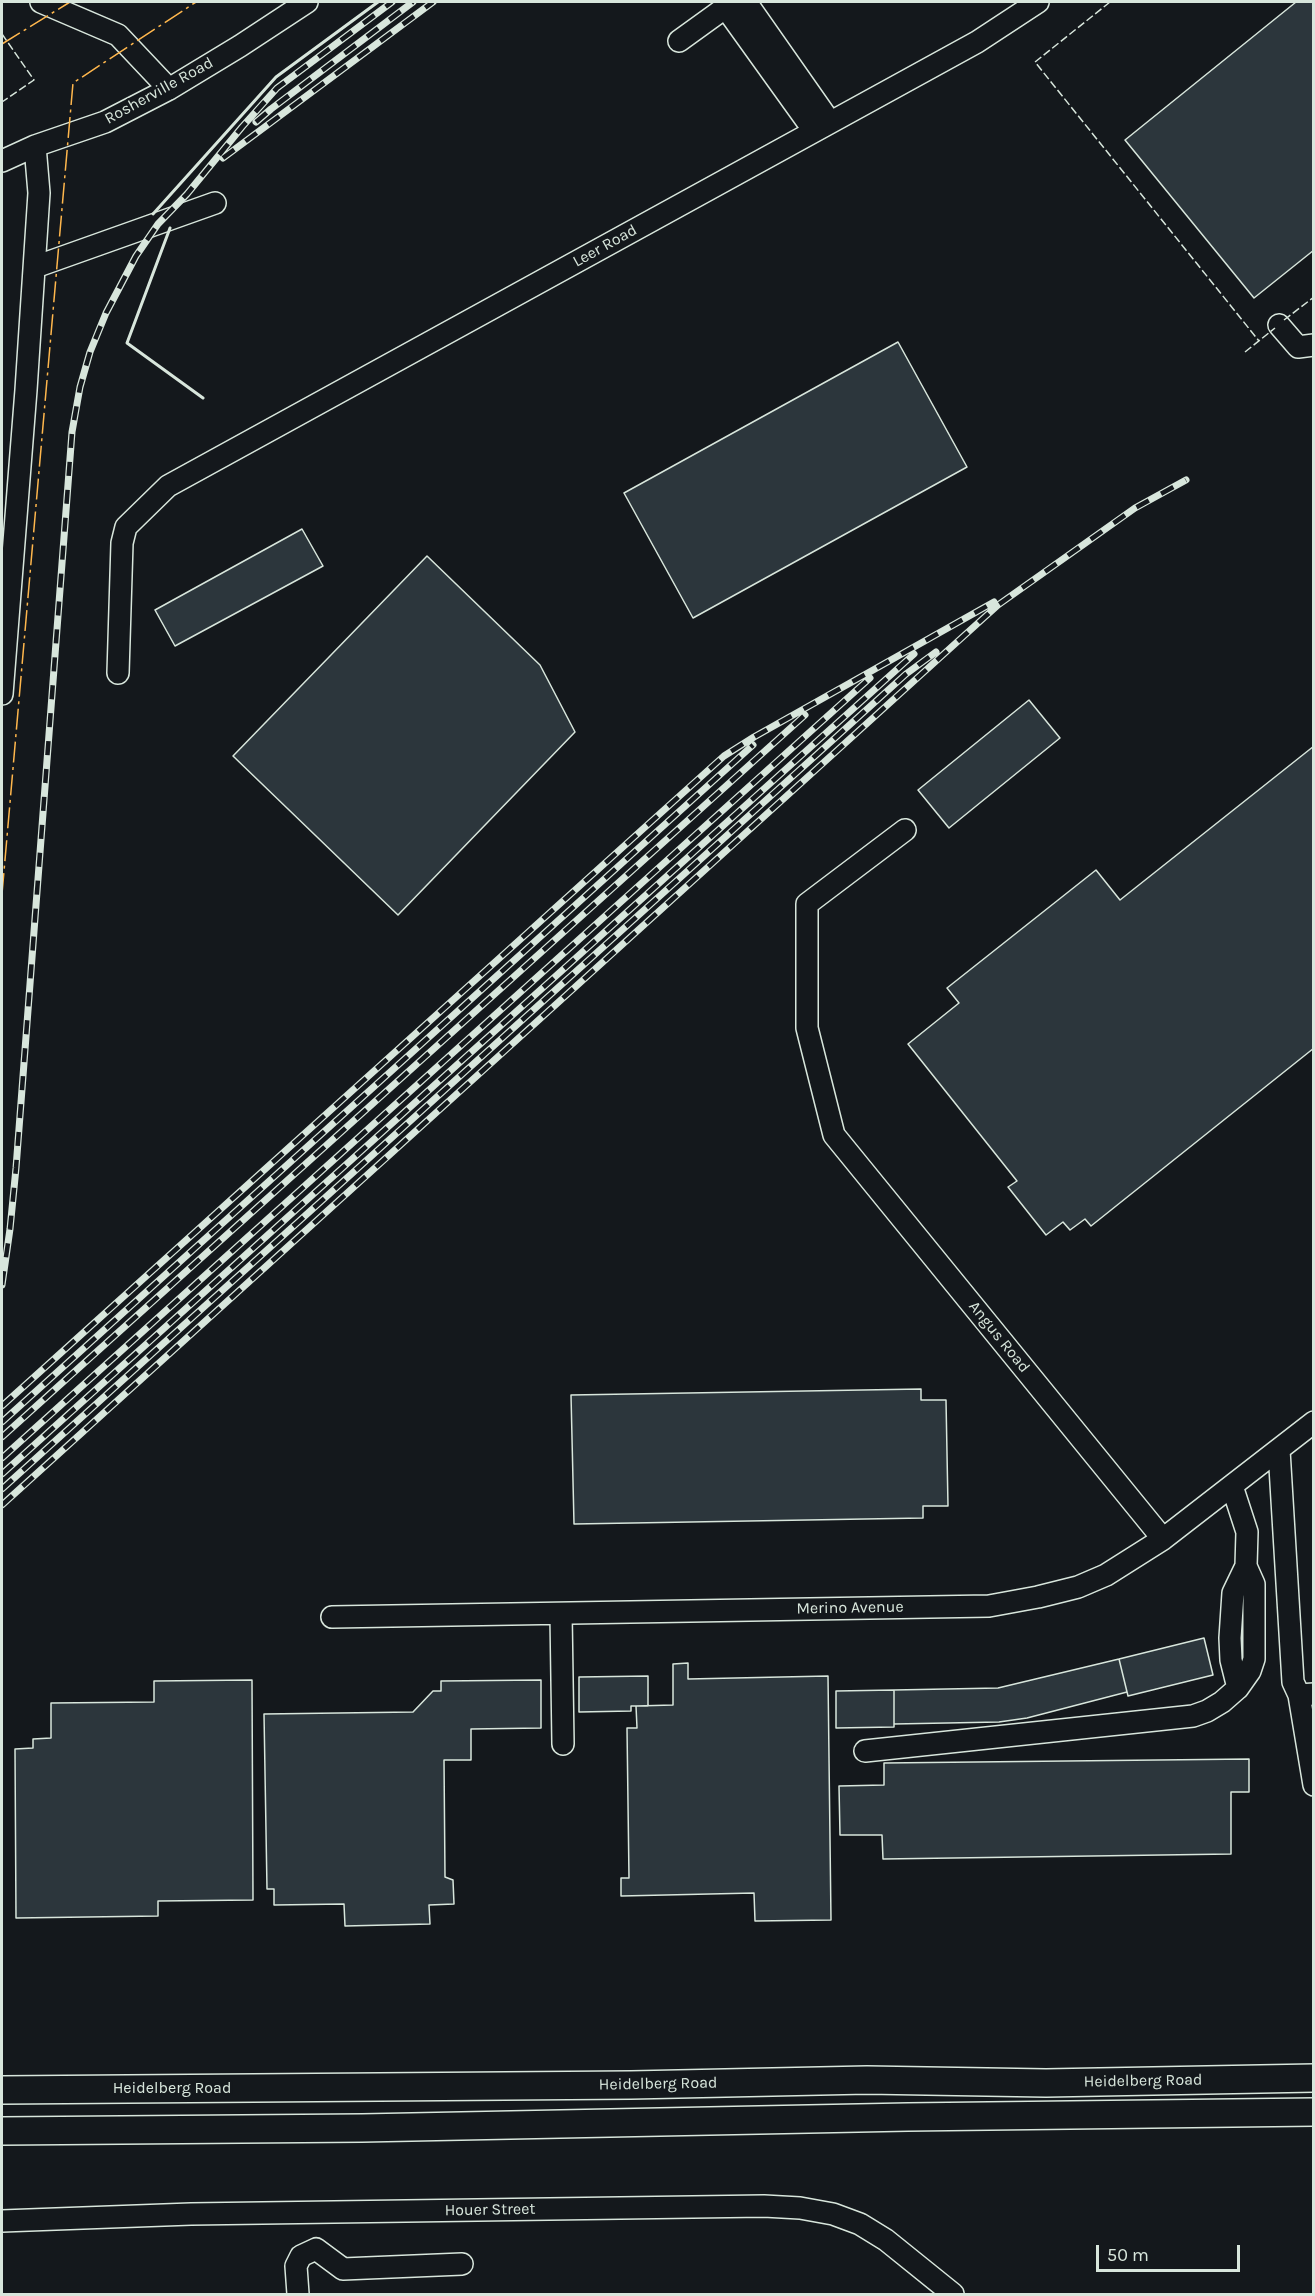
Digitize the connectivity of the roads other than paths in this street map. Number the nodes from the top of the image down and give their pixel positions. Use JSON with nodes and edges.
{"nodes":[{"id":1,"x":41,"y":2,"type":"edge"},
{"id":2,"x":307,"y":2,"type":"edge"},
{"id":3,"x":746,"y":2,"type":"edge"},
{"id":4,"x":1038,"y":2,"type":"edge"},
{"id":5,"x":729,"y":4,"type":"edge"},
{"id":6,"x":679,"y":41,"type":"dead end"},
{"id":7,"x":169,"y":89,"type":"junction"},
{"id":8,"x":822,"y":127,"type":"junction"},
{"id":9,"x":35,"y":146,"type":"junction"},
{"id":10,"x":2,"y":161,"type":"edge"},
{"id":11,"x":215,"y":203,"type":"dead end"},
{"id":12,"x":35,"y":267,"type":"junction"},
{"id":13,"x":1279,"y":325,"type":"dead end"},
{"id":14,"x":1314,"y":345,"type":"edge"},
{"id":15,"x":118,"y":673,"type":"dead end"},
{"id":16,"x":2,"y":694,"type":"edge"},
{"id":17,"x":905,"y":830,"type":"dead end"},
{"id":18,"x":1314,"y":1422,"type":"edge"},
{"id":19,"x":1279,"y":1450,"type":"junction"},
{"id":20,"x":1232,"y":1486,"type":"junction"},
{"id":21,"x":1163,"y":1539,"type":"junction"},
{"id":22,"x":561,"y":1614,"type":"junction"},
{"id":23,"x":332,"y":1617,"type":"dead end"},
{"id":24,"x":1306,"y":1694,"type":"edge"},
{"id":25,"x":563,"y":1744,"type":"dead end"},
{"id":26,"x":866,"y":1751,"type":"dead end"},
{"id":27,"x":1314,"y":1785,"type":"edge"},
{"id":28,"x":1314,"y":2078,"type":"edge"},
{"id":29,"x":2,"y":2090,"type":"edge"},
{"id":30,"x":1314,"y":2112,"type":"edge"},
{"id":31,"x":2,"y":2131,"type":"edge"},
{"id":32,"x":2,"y":2221,"type":"edge"},
{"id":33,"x":462,"y":2264,"type":"dead end"},
{"id":34,"x":298,"y":2295,"type":"edge"},
{"id":35,"x":953,"y":2295,"type":"edge"}],
"edges":[{"from":1,"to":7,"type":"street"},
{"from":2,"to":7,"type":"street","name":"Rosherville Road"},
{"from":3,"to":8,"type":"street"},
{"from":4,"to":8,"type":"street","name":"Leer Road"},
{"from":5,"to":6,"type":"street"},
{"from":5,"to":8,"type":"street"},
{"from":7,"to":9,"type":"street","name":"Rosherville Road"},
{"from":8,"to":15,"type":"street","name":"Leer Road"},
{"from":9,"to":10,"type":"street","name":"Rosherville Road"},
{"from":9,"to":12,"type":"street"},
{"from":11,"to":12,"type":"street"},
{"from":12,"to":16,"type":"street"},
{"from":13,"to":14,"type":"street"},
{"from":17,"to":21,"type":"street","name":"Angus Road"},
{"from":18,"to":19,"type":"street","name":"Merino Avenue"},
{"from":19,"to":20,"type":"street","name":"Merino Avenue"},
{"from":19,"to":24,"type":"street"},
{"from":20,"to":21,"type":"street","name":"Merino Avenue"},
{"from":20,"to":26,"type":"street"},
{"from":21,"to":22,"type":"street","name":"Merino Avenue"},
{"from":22,"to":23,"type":"street","name":"Merino Avenue"},
{"from":22,"to":25,"type":"street"},
{"from":24,"to":27,"type":"street"},
{"from":28,"to":29,"type":"main road","name":"Heidelberg Road"},
{"from":30,"to":31,"type":"main road","name":"Heidelberg Road"},
{"from":32,"to":35,"type":"street","name":"Houer Street"},
{"from":33,"to":34,"type":"street"}]}
